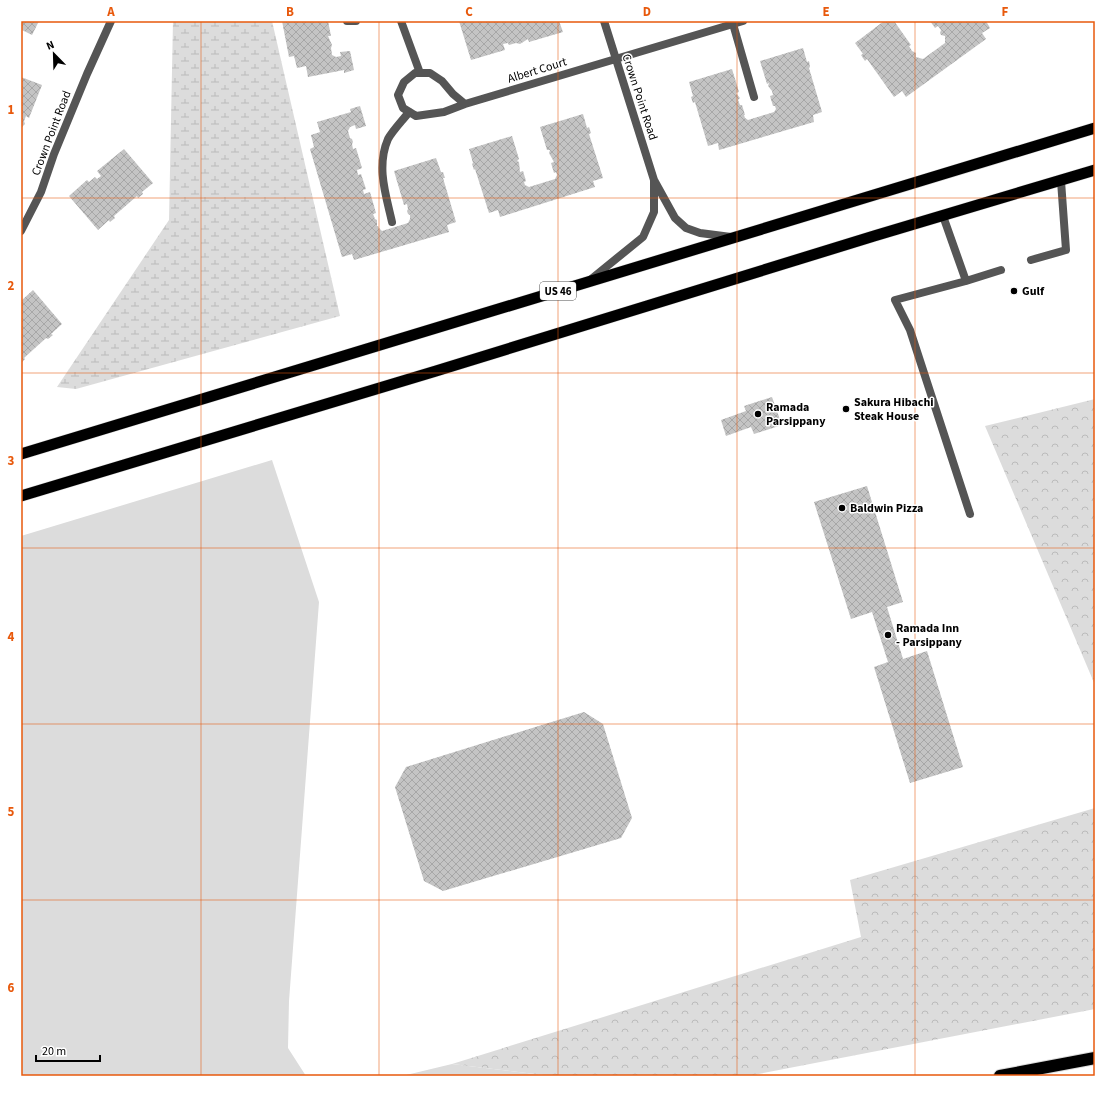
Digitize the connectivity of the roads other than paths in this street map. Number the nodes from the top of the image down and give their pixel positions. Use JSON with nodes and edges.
{"nodes":[{"id":1,"x":111,"y":21,"type":"edge"},
{"id":2,"x":347,"y":21,"type":"edge"},
{"id":3,"x":356,"y":21,"type":"edge"},
{"id":4,"x":401,"y":21,"type":"edge"},
{"id":5,"x":604,"y":21,"type":"edge"},
{"id":6,"x":743,"y":21,"type":"edge"},
{"id":7,"x":733,"y":24,"type":"junction"},
{"id":8,"x":616,"y":59,"type":"junction"},
{"id":9,"x":420,"y":73,"type":"junction"},
{"id":10,"x":754,"y":97,"type":"dead end"},
{"id":11,"x":466,"y":104,"type":"junction"},
{"id":12,"x":409,"y":112,"type":"junction"},
{"id":13,"x":1095,"y":128,"type":"edge"},
{"id":14,"x":1095,"y":170,"type":"edge"},
{"id":15,"x":654,"y":180,"type":"junction"},
{"id":16,"x":1061,"y":181,"type":"junction"},
{"id":17,"x":943,"y":216,"type":"junction"},
{"id":18,"x":392,"y":222,"type":"dead end"},
{"id":19,"x":21,"y":231,"type":"edge"},
{"id":20,"x":736,"y":237,"type":"junction"},
{"id":21,"x":1031,"y":260,"type":"dead end"},
{"id":22,"x":1000,"y":270,"type":"dead end"},
{"id":23,"x":588,"y":281,"type":"junction"},
{"id":24,"x":966,"y":281,"type":"junction"},
{"id":25,"x":21,"y":454,"type":"edge"},
{"id":26,"x":21,"y":496,"type":"edge"},
{"id":27,"x":970,"y":514,"type":"dead end"},
{"id":28,"x":1095,"y":1058,"type":"edge"},
{"id":29,"x":1000,"y":1076,"type":"edge"}],
"edges":[{"from":1,"to":19,"type":"street","name":"Crown Point Road"},
{"from":2,"to":3,"type":"street"},
{"from":4,"to":9,"type":"street"},
{"from":5,"to":8,"type":"street","name":"Crown Point Road"},
{"from":6,"to":7,"type":"street","name":"Albert Court"},
{"from":7,"to":8,"type":"street","name":"Albert Court"},
{"from":7,"to":10,"type":"street"},
{"from":8,"to":11,"type":"street","name":"Albert Court"},
{"from":8,"to":15,"type":"street","name":"Crown Point Road"},
{"from":9,"to":11,"type":"street"},
{"from":9,"to":12,"type":"street"},
{"from":11,"to":12,"type":"street","name":"Albert Court"},
{"from":12,"to":18,"type":"street"},
{"from":13,"to":20,"type":"highway","number":"US 46"},
{"from":14,"to":16,"type":"highway"},
{"from":15,"to":20,"type":"street","name":"Crown Point Road"},
{"from":15,"to":23,"type":"street","name":"Crown Point Road"},
{"from":16,"to":17,"type":"highway"},
{"from":16,"to":21,"type":"street"},
{"from":17,"to":24,"type":"street"},
{"from":17,"to":26,"type":"highway"},
{"from":20,"to":23,"type":"highway","number":"US 46"},
{"from":22,"to":24,"type":"street"},
{"from":23,"to":25,"type":"highway","number":"US 46"},
{"from":24,"to":27,"type":"street"},
{"from":28,"to":29,"type":"highway"}]}
